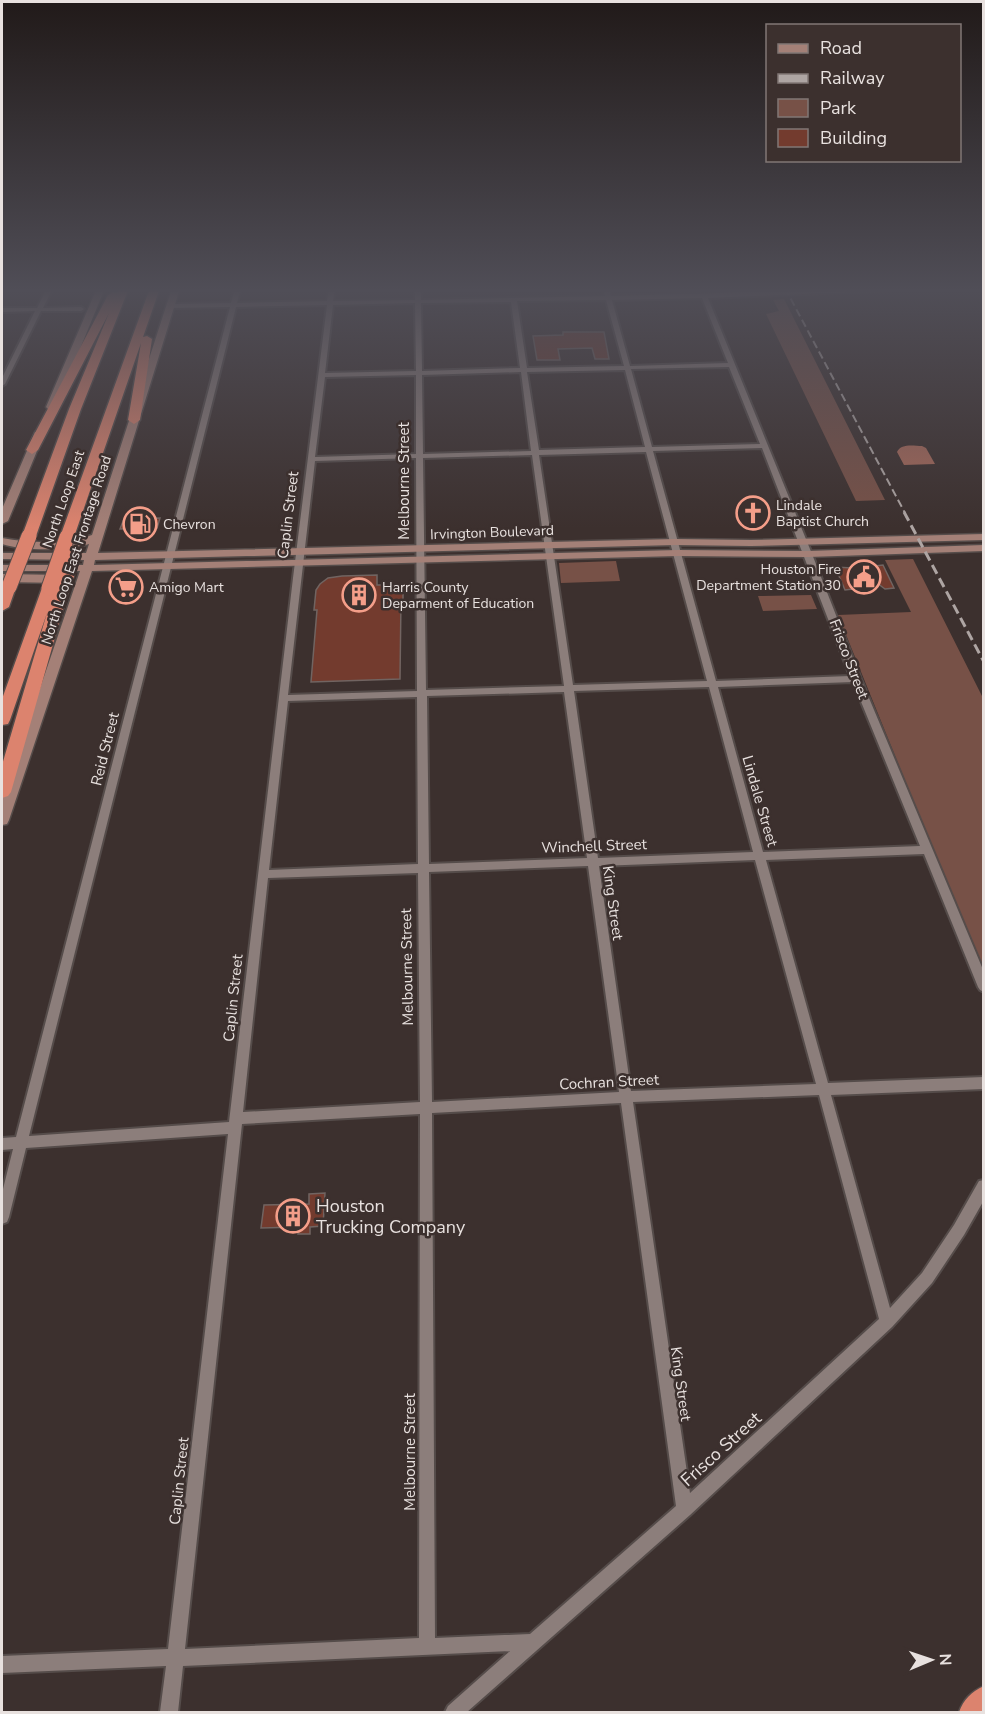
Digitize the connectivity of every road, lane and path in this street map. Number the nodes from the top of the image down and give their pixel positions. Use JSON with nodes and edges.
{"nodes":[{"id":1,"x":10,"y":368,"type":"edge"},
{"id":2,"x":67,"y":368,"type":"edge"},
{"id":3,"x":74,"y":368,"type":"edge"},
{"id":4,"x":92,"y":368,"type":"edge"},
{"id":5,"x":127,"y":368,"type":"edge"},
{"id":6,"x":141,"y":368,"type":"edge"},
{"id":7,"x":151,"y":368,"type":"edge"},
{"id":8,"x":217,"y":368,"type":"edge"},
{"id":9,"x":323,"y":368,"type":"edge"},
{"id":10,"x":419,"y":368,"type":"edge"},
{"id":11,"x":594,"y":368,"type":"edge"},
{"id":12,"x":628,"y":368,"type":"edge"},
{"id":13,"x":733,"y":368,"type":"edge"},
{"id":14,"x":524,"y":370,"type":"junction"},
{"id":15,"x":419,"y":372,"type":"junction"},
{"id":16,"x":322,"y":375,"type":"junction"},
{"id":17,"x":2,"y":384,"type":"edge"},
{"id":18,"x":134,"y":420,"type":"junction"},
{"id":19,"x":764,"y":446,"type":"junction"},
{"id":20,"x":650,"y":449,"type":"junction"},
{"id":21,"x":32,"y":450,"type":"junction"},
{"id":22,"x":536,"y":453,"type":"junction"},
{"id":23,"x":420,"y":457,"type":"junction"},
{"id":24,"x":312,"y":459,"type":"junction"},
{"id":25,"x":2,"y":521,"type":"edge"},
{"id":26,"x":97,"y":537,"type":"junction"},
{"id":27,"x":954,"y":537,"type":"junction"},
{"id":28,"x":984,"y":537,"type":"edge"},
{"id":29,"x":2,"y":541,"type":"edge"},
{"id":30,"x":844,"y":541,"type":"junction"},
{"id":31,"x":803,"y":542,"type":"junction"},
{"id":32,"x":677,"y":547,"type":"junction"},
{"id":33,"x":984,"y":548,"type":"edge"},
{"id":34,"x":961,"y":549,"type":"junction"},
{"id":35,"x":549,"y":551,"type":"junction"},
{"id":36,"x":850,"y":553,"type":"junction"},
{"id":37,"x":808,"y":554,"type":"junction"},
{"id":38,"x":420,"y":555,"type":"junction"},
{"id":39,"x":2,"y":556,"type":"edge"},
{"id":40,"x":299,"y":558,"type":"junction"},
{"id":41,"x":169,"y":561,"type":"junction"},
{"id":42,"x":88,"y":562,"type":"junction"},
{"id":43,"x":2,"y":568,"type":"edge"},
{"id":44,"x":5,"y":582,"type":"edge"},
{"id":45,"x":63,"y":591,"type":"junction"},
{"id":46,"x":2,"y":606,"type":"edge"},
{"id":47,"x":856,"y":679,"type":"junction"},
{"id":48,"x":712,"y":683,"type":"junction"},
{"id":49,"x":569,"y":689,"type":"junction"},
{"id":50,"x":421,"y":693,"type":"junction"},
{"id":51,"x":284,"y":698,"type":"junction"},
{"id":52,"x":2,"y":720,"type":"edge"},
{"id":53,"x":2,"y":792,"type":"edge"},
{"id":54,"x":2,"y":820,"type":"edge"},
{"id":55,"x":926,"y":850,"type":"junction"},
{"id":56,"x":760,"y":855,"type":"junction"},
{"id":57,"x":592,"y":861,"type":"junction"},
{"id":58,"x":422,"y":868,"type":"junction"},
{"id":59,"x":264,"y":874,"type":"junction"},
{"id":60,"x":984,"y":987,"type":"edge"},
{"id":61,"x":984,"y":1083,"type":"edge"},
{"id":62,"x":824,"y":1089,"type":"junction"},
{"id":63,"x":626,"y":1097,"type":"junction"},
{"id":64,"x":426,"y":1107,"type":"junction"},
{"id":65,"x":236,"y":1123,"type":"junction"},
{"id":66,"x":2,"y":1144,"type":"edge"},
{"id":67,"x":20,"y":1144,"type":"junction"},
{"id":68,"x":984,"y":1186,"type":"edge"},
{"id":69,"x":2,"y":1217,"type":"edge"},
{"id":70,"x":887,"y":1322,"type":"junction"},
{"id":71,"x":684,"y":1509,"type":"junction"},
{"id":72,"x":532,"y":1642,"type":"junction"},
{"id":73,"x":427,"y":1645,"type":"junction"},
{"id":74,"x":176,"y":1658,"type":"junction"},
{"id":75,"x":2,"y":1665,"type":"edge"},
{"id":76,"x":984,"y":1701,"type":"edge"},
{"id":77,"x":169,"y":1713,"type":"edge"},
{"id":78,"x":454,"y":1713,"type":"edge"},
{"id":79,"x":974,"y":1713,"type":"edge"}],
"edges":[{"from":1,"to":17,"type":"street"},
{"from":2,"to":21,"type":"main road"},
{"from":3,"to":21,"type":"highway"},
{"from":4,"to":44,"type":"highway","name":"North Loop East","bridge":true},
{"from":5,"to":45,"type":"highway","name":"North Loop East","bridge":true},
{"from":6,"to":18,"type":"highway"},
{"from":7,"to":18,"type":"main road","name":"North Loop East Frontage Road"},
{"from":8,"to":41,"type":"street","name":"Reid Street"},
{"from":9,"to":16,"type":"street","name":"Caplin Street"},
{"from":10,"to":15,"type":"street","name":"Melbourne Street"},
{"from":11,"to":14,"type":"street"},
{"from":12,"to":20,"type":"street","name":"Lindale Street"},
{"from":13,"to":19,"type":"street","name":"Frisco Street"},
{"from":14,"to":15,"type":"street"},
{"from":14,"to":22,"type":"street","name":"King Street"},
{"from":15,"to":16,"type":"street"},
{"from":15,"to":23,"type":"street","name":"Melbourne Street"},
{"from":16,"to":24,"type":"street","name":"Caplin Street"},
{"from":18,"to":26,"type":"main road","name":"North Loop East Frontage Road"},
{"from":19,"to":20,"type":"street"},
{"from":19,"to":31,"type":"street","name":"Frisco Street"},
{"from":20,"to":22,"type":"street"},
{"from":20,"to":32,"type":"street","name":"Lindale Street"},
{"from":21,"to":25,"type":"main road"},
{"from":22,"to":23,"type":"street"},
{"from":22,"to":35,"type":"street","name":"King Street"},
{"from":23,"to":24,"type":"street"},
{"from":23,"to":38,"type":"street","name":"Melbourne Street"},
{"from":24,"to":40,"type":"street","name":"Caplin Street"},
{"from":26,"to":29,"type":"main road"},
{"from":26,"to":42,"type":"main road","name":"North Loop East Frontage Road"},
{"from":27,"to":28,"type":"main road","name":"Irvington Boulevard"},
{"from":27,"to":30,"type":"main road","name":"Irvington Boulevard"},
{"from":27,"to":34,"type":"main road"},
{"from":30,"to":31,"type":"main road","name":"Irvington Boulevard"},
{"from":30,"to":36,"type":"main road"},
{"from":31,"to":32,"type":"main road","name":"Irvington Boulevard"},
{"from":31,"to":37,"type":"street","name":"Frisco Street"},
{"from":32,"to":35,"type":"main road","name":"Irvington Boulevard"},
{"from":32,"to":37,"type":"main road","name":"Irvington Boulevard"},
{"from":32,"to":48,"type":"street","name":"Lindale Street"},
{"from":33,"to":34,"type":"main road","name":"Irvington Boulevard"},
{"from":34,"to":36,"type":"main road","name":"Irvington Boulevard"},
{"from":35,"to":38,"type":"main road","name":"Irvington Boulevard"},
{"from":35,"to":49,"type":"street","name":"King Street"},
{"from":36,"to":37,"type":"main road","name":"Irvington Boulevard"},
{"from":37,"to":47,"type":"street","name":"Frisco Street"},
{"from":38,"to":40,"type":"main road","name":"Irvington Boulevard"},
{"from":38,"to":50,"type":"street","name":"Melbourne Street"},
{"from":39,"to":42,"type":"main road","name":"Irvington Boulevard"},
{"from":40,"to":41,"type":"main road","name":"Irvington Boulevard"},
{"from":40,"to":51,"type":"street","name":"Caplin Street"},
{"from":41,"to":42,"type":"main road","name":"Irvington Boulevard"},
{"from":41,"to":67,"type":"street","name":"Reid Street"},
{"from":42,"to":43,"type":"main road","name":"Irvington Boulevard"},
{"from":42,"to":45,"type":"main road","name":"North Loop East Frontage Road"},
{"from":44,"to":45,"type":"main road"},
{"from":44,"to":46,"type":"highway","name":"North Loop East"},
{"from":45,"to":52,"type":"highway"},
{"from":45,"to":53,"type":"highway"},
{"from":45,"to":54,"type":"main road","name":"North Loop East Frontage Road"},
{"from":47,"to":48,"type":"street"},
{"from":47,"to":55,"type":"street","name":"Frisco Street"},
{"from":48,"to":49,"type":"street"},
{"from":48,"to":56,"type":"street","name":"Lindale Street"},
{"from":49,"to":50,"type":"street"},
{"from":49,"to":57,"type":"street","name":"King Street"},
{"from":50,"to":51,"type":"street"},
{"from":50,"to":58,"type":"street","name":"Melbourne Street"},
{"from":51,"to":59,"type":"street","name":"Caplin Street"},
{"from":55,"to":56,"type":"street","name":"Winchell Street"},
{"from":55,"to":60,"type":"street","name":"Frisco Street"},
{"from":56,"to":57,"type":"street","name":"Winchell Street"},
{"from":56,"to":62,"type":"street","name":"Lindale Street"},
{"from":57,"to":58,"type":"street","name":"Winchell Street"},
{"from":57,"to":63,"type":"street","name":"King Street"},
{"from":58,"to":59,"type":"street","name":"Winchell Street"},
{"from":58,"to":64,"type":"street","name":"Melbourne Street"},
{"from":59,"to":65,"type":"street","name":"Caplin Street"},
{"from":61,"to":62,"type":"street","name":"Cochran Street"},
{"from":62,"to":63,"type":"street","name":"Cochran Street"},
{"from":62,"to":70,"type":"street","name":"Lindale Street"},
{"from":63,"to":64,"type":"street","name":"Cochran Street"},
{"from":63,"to":71,"type":"street","name":"King Street"},
{"from":64,"to":65,"type":"street","name":"Cochran Street"},
{"from":64,"to":73,"type":"street","name":"Melbourne Street"},
{"from":65,"to":67,"type":"street","name":"Cochran Street"},
{"from":65,"to":74,"type":"street","name":"Caplin Street"},
{"from":66,"to":67,"type":"street","name":"Cochran Street"},
{"from":67,"to":69,"type":"street","name":"Reid Street"},
{"from":68,"to":70,"type":"street","name":"Frisco Street"},
{"from":70,"to":71,"type":"street","name":"Frisco Street"},
{"from":71,"to":72,"type":"street","name":"Frisco Street"},
{"from":72,"to":73,"type":"street"},
{"from":72,"to":78,"type":"street","name":"Frisco Street"},
{"from":73,"to":74,"type":"street"},
{"from":74,"to":75,"type":"street"},
{"from":74,"to":77,"type":"street","name":"Caplin Street"},
{"from":76,"to":79,"type":"highway"}]}
